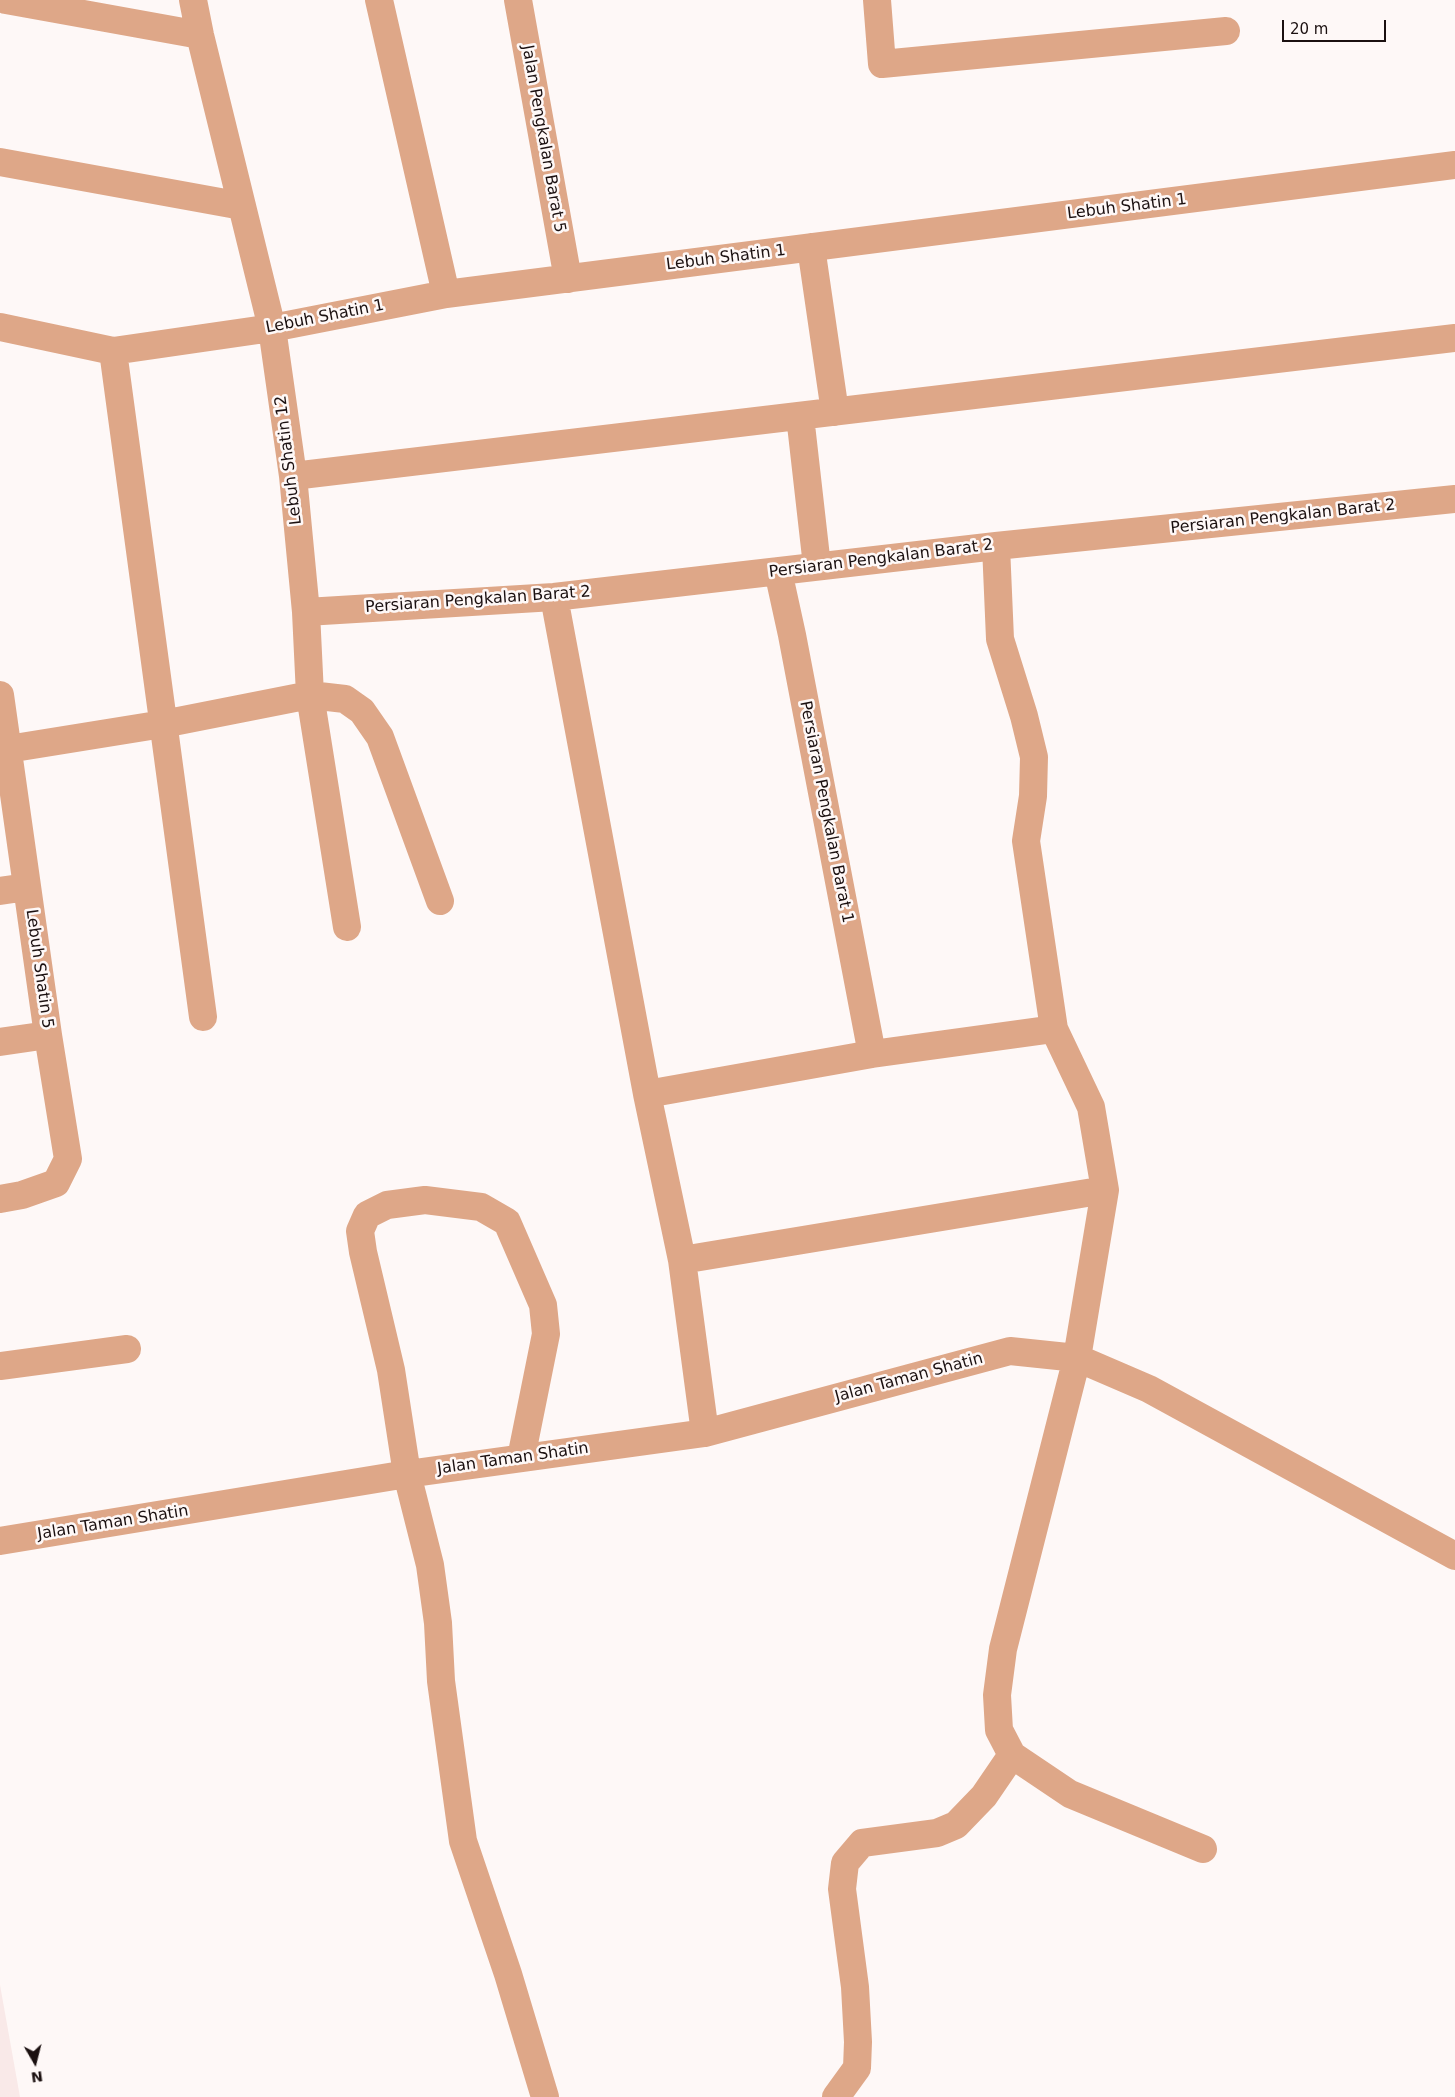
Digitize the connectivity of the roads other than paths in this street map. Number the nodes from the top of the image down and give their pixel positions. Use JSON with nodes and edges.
{"nodes":[{"id":1,"x":6,"y":0,"type":"edge"},
{"id":2,"x":193,"y":0,"type":"edge"},
{"id":3,"x":379,"y":0,"type":"edge"},
{"id":4,"x":518,"y":0,"type":"edge"},
{"id":5,"x":877,"y":0,"type":"edge"},
{"id":6,"x":1226,"y":31,"type":"dead end"},
{"id":7,"x":200,"y":36,"type":"junction"},
{"id":8,"x":0,"y":162,"type":"edge"},
{"id":9,"x":1455,"y":165,"type":"edge"},
{"id":10,"x":242,"y":206,"type":"junction"},
{"id":11,"x":812,"y":247,"type":"junction"},
{"id":12,"x":568,"y":279,"type":"junction"},
{"id":13,"x":446,"y":294,"type":"junction"},
{"id":14,"x":0,"y":327,"type":"edge"},
{"id":15,"x":272,"y":328,"type":"junction"},
{"id":16,"x":1455,"y":338,"type":"edge"},
{"id":17,"x":113,"y":351,"type":"junction"},
{"id":18,"x":834,"y":412,"type":"junction"},
{"id":19,"x":800,"y":416,"type":"junction"},
{"id":20,"x":293,"y":476,"type":"junction"},
{"id":21,"x":1455,"y":499,"type":"edge"},
{"id":22,"x":996,"y":546,"type":"junction"},
{"id":23,"x":817,"y":566,"type":"junction"},
{"id":24,"x":778,"y":571,"type":"junction"},
{"id":25,"x":554,"y":597,"type":"junction"},
{"id":26,"x":306,"y":612,"type":"junction"},
{"id":27,"x":0,"y":695,"type":"edge"},
{"id":28,"x":310,"y":695,"type":"junction"},
{"id":29,"x":163,"y":724,"type":"junction"},
{"id":30,"x":8,"y":750,"type":"junction"},
{"id":31,"x":27,"y":887,"type":"junction"},
{"id":32,"x":0,"y":891,"type":"edge"},
{"id":33,"x":440,"y":901,"type":"dead end"},
{"id":34,"x":347,"y":927,"type":"dead end"},
{"id":35,"x":204,"y":1018,"type":"dead end"},
{"id":36,"x":1054,"y":1029,"type":"junction"},
{"id":37,"x":48,"y":1035,"type":"junction"},
{"id":38,"x":0,"y":1042,"type":"edge"},
{"id":39,"x":872,"y":1054,"type":"junction"},
{"id":40,"x":647,"y":1094,"type":"junction"},
{"id":41,"x":1105,"y":1190,"type":"junction"},
{"id":42,"x":0,"y":1199,"type":"edge"},
{"id":43,"x":682,"y":1260,"type":"junction"},
{"id":44,"x":127,"y":1349,"type":"dead end"},
{"id":45,"x":1077,"y":1358,"type":"junction"},
{"id":46,"x":0,"y":1366,"type":"edge"},
{"id":47,"x":705,"y":1433,"type":"junction"},
{"id":48,"x":521,"y":1458,"type":"junction"},
{"id":49,"x":406,"y":1474,"type":"junction"},
{"id":50,"x":0,"y":1542,"type":"edge"},
{"id":51,"x":1455,"y":1556,"type":"edge"},
{"id":52,"x":1012,"y":1755,"type":"junction"},
{"id":53,"x":1203,"y":1849,"type":"dead end"},
{"id":54,"x":544,"y":2097,"type":"edge"},
{"id":55,"x":836,"y":2097,"type":"edge"}],
"edges":[{"from":1,"to":7,"type":"street"},
{"from":2,"to":7,"type":"street","name":"Lebuh Shatin 12"},
{"from":3,"to":13,"type":"street"},
{"from":4,"to":12,"type":"street","name":"Jalan Pengkalan Barat 5"},
{"from":5,"to":6,"type":"street"},
{"from":7,"to":10,"type":"street","name":"Lebuh Shatin 12"},
{"from":8,"to":10,"type":"street"},
{"from":9,"to":11,"type":"street","name":"Lebuh Shatin 1"},
{"from":10,"to":15,"type":"street","name":"Lebuh Shatin 12"},
{"from":11,"to":12,"type":"street","name":"Lebuh Shatin 1"},
{"from":11,"to":18,"type":"street"},
{"from":12,"to":13,"type":"street","name":"Lebuh Shatin 1"},
{"from":13,"to":15,"type":"street","name":"Lebuh Shatin 1"},
{"from":14,"to":17,"type":"street","name":"Lebuh Shatin 1"},
{"from":15,"to":17,"type":"street","name":"Lebuh Shatin 1"},
{"from":15,"to":20,"type":"street","name":"Lebuh Shatin 12"},
{"from":16,"to":18,"type":"street"},
{"from":17,"to":29,"type":"street"},
{"from":18,"to":19,"type":"street"},
{"from":19,"to":20,"type":"street"},
{"from":19,"to":23,"type":"street"},
{"from":20,"to":26,"type":"street","name":"Lebuh Shatin 12"},
{"from":21,"to":22,"type":"street","name":"Persiaran Pengkalan Barat 2"},
{"from":22,"to":23,"type":"street","name":"Persiaran Pengkalan Barat 2"},
{"from":22,"to":36,"type":"street"},
{"from":23,"to":24,"type":"street","name":"Persiaran Pengkalan Barat 2"},
{"from":24,"to":25,"type":"street","name":"Persiaran Pengkalan Barat 2"},
{"from":24,"to":39,"type":"street","name":"Persiaran Pengkalan Barat 1"},
{"from":25,"to":26,"type":"street","name":"Persiaran Pengkalan Barat 2"},
{"from":25,"to":40,"type":"street"},
{"from":26,"to":28,"type":"street","name":"Lebuh Shatin 12"},
{"from":27,"to":30,"type":"street","name":"Lebuh Shatin 5"},
{"from":28,"to":29,"type":"street"},
{"from":28,"to":33,"type":"street"},
{"from":28,"to":34,"type":"street","name":"Lebuh Shatin 12"},
{"from":29,"to":30,"type":"street"},
{"from":29,"to":35,"type":"street"},
{"from":30,"to":31,"type":"street","name":"Lebuh Shatin 5"},
{"from":31,"to":32,"type":"street"},
{"from":31,"to":37,"type":"street","name":"Lebuh Shatin 5"},
{"from":36,"to":39,"type":"street"},
{"from":36,"to":41,"type":"street"},
{"from":37,"to":38,"type":"street"},
{"from":37,"to":42,"type":"street","name":"Lebuh Shatin 5"},
{"from":39,"to":40,"type":"street"},
{"from":40,"to":43,"type":"street"},
{"from":41,"to":43,"type":"street"},
{"from":41,"to":45,"type":"street"},
{"from":43,"to":47,"type":"street"},
{"from":44,"to":46,"type":"street"},
{"from":45,"to":47,"type":"street","name":"Jalan Taman Shatin"},
{"from":45,"to":51,"type":"street","name":"Jalan Taman Shatin"},
{"from":45,"to":52,"type":"street"},
{"from":47,"to":48,"type":"street","name":"Jalan Taman Shatin"},
{"from":48,"to":49,"type":"street","name":"Jalan Taman Shatin"},
{"from":48,"to":49,"type":"street"},
{"from":49,"to":50,"type":"street","name":"Jalan Taman Shatin"},
{"from":49,"to":54,"type":"street"},
{"from":52,"to":53,"type":"street"},
{"from":52,"to":55,"type":"street"}]}
